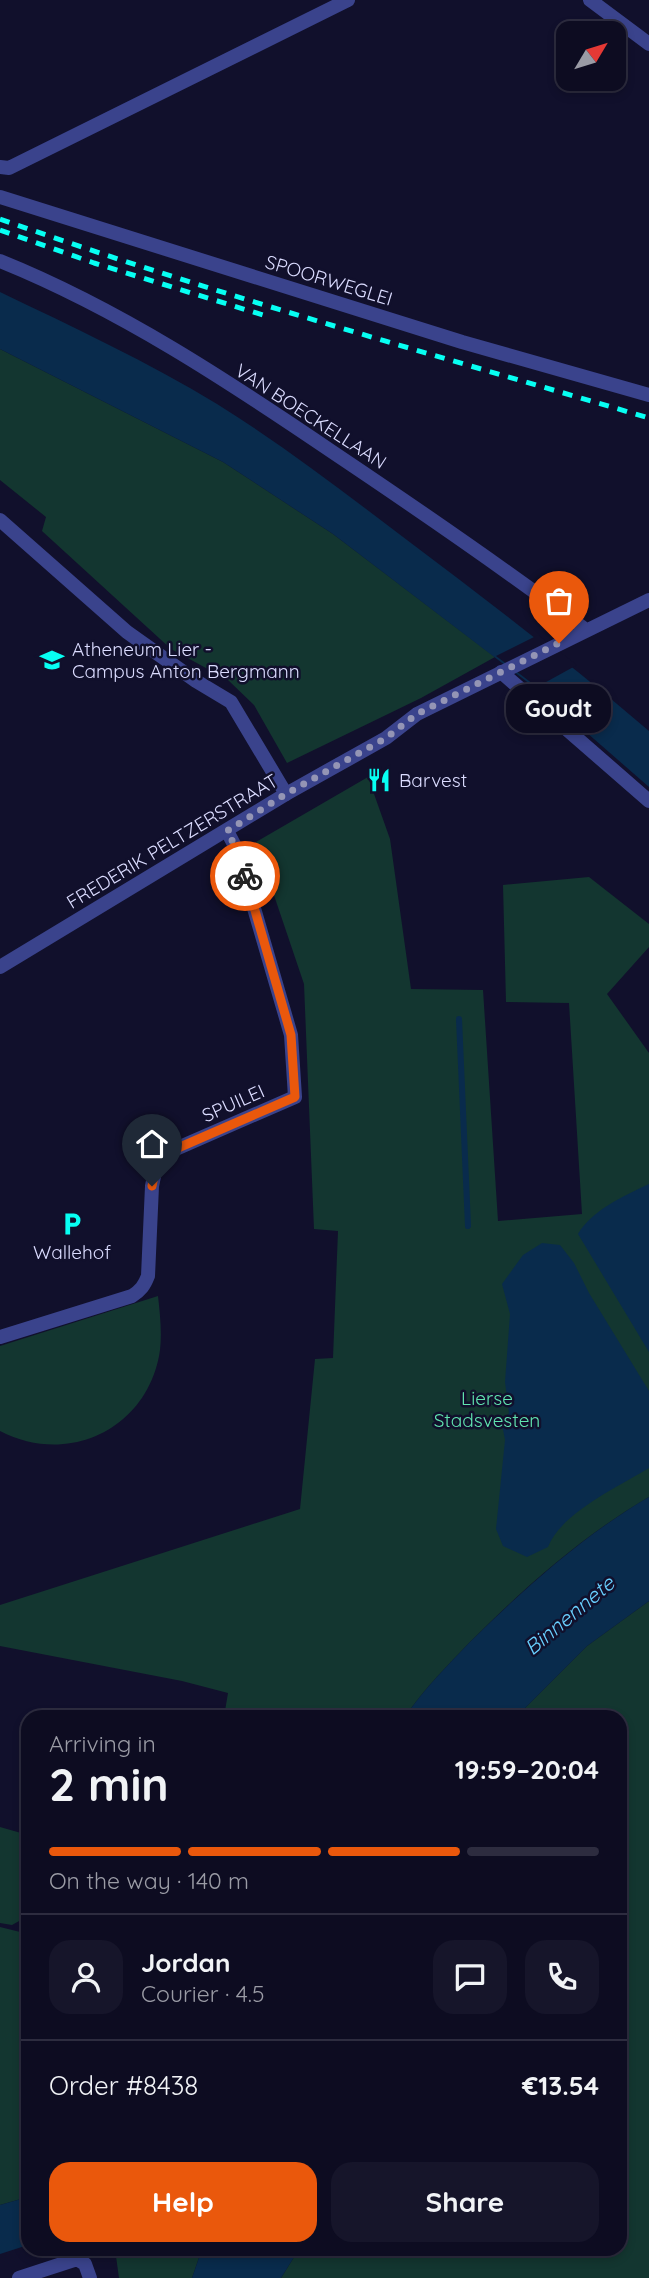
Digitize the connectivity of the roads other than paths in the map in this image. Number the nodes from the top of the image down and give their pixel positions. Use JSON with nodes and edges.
{"nodes":[{"id":1,"x":348,"y":0,"type":"edge"},
{"id":2,"x":590,"y":0,"type":"edge"},
{"id":3,"x":649,"y":44,"type":"edge"},
{"id":4,"x":0,"y":167,"type":"edge"},
{"id":5,"x":0,"y":197,"type":"edge"},
{"id":6,"x":0,"y":261,"type":"edge"},
{"id":7,"x":649,"y":395,"type":"edge"},
{"id":8,"x":0,"y":520,"type":"edge"},
{"id":9,"x":649,"y":600,"type":"edge"},
{"id":10,"x":586,"y":630,"type":"junction"},
{"id":11,"x":504,"y":670,"type":"junction"},
{"id":12,"x":286,"y":794,"type":"junction"},
{"id":13,"x":649,"y":801,"type":"edge"},
{"id":14,"x":227,"y":831,"type":"junction"},
{"id":15,"x":0,"y":967,"type":"edge"},
{"id":16,"x":0,"y":1337,"type":"edge"},
{"id":17,"x":87,"y":2271,"type":"edge"},
{"id":18,"x":19,"y":2278,"type":"edge"}],
"edges":[{"from":1,"to":4,"type":"street"},
{"from":2,"to":3,"type":"street"},
{"from":5,"to":7,"type":"street","name":"SPOORWEGLEI"},
{"from":6,"to":10,"type":"street","name":"VAN BOECKELLAAN"},
{"from":8,"to":12,"type":"street"},
{"from":9,"to":10,"type":"street","name":"FREDERIK PELTZERSTRAAT"},
{"from":10,"to":11,"type":"street","name":"FREDERIK PELTZERSTRAAT"},
{"from":11,"to":12,"type":"street","name":"FREDERIK PELTZERSTRAAT"},
{"from":11,"to":13,"type":"street"},
{"from":12,"to":14,"type":"street","name":"FREDERIK PELTZERSTRAAT"},
{"from":14,"to":15,"type":"street","name":"FREDERIK PELTZERSTRAAT"},
{"from":14,"to":16,"type":"street","name":"SPUILEI"},
{"from":17,"to":18,"type":"street"}]}
